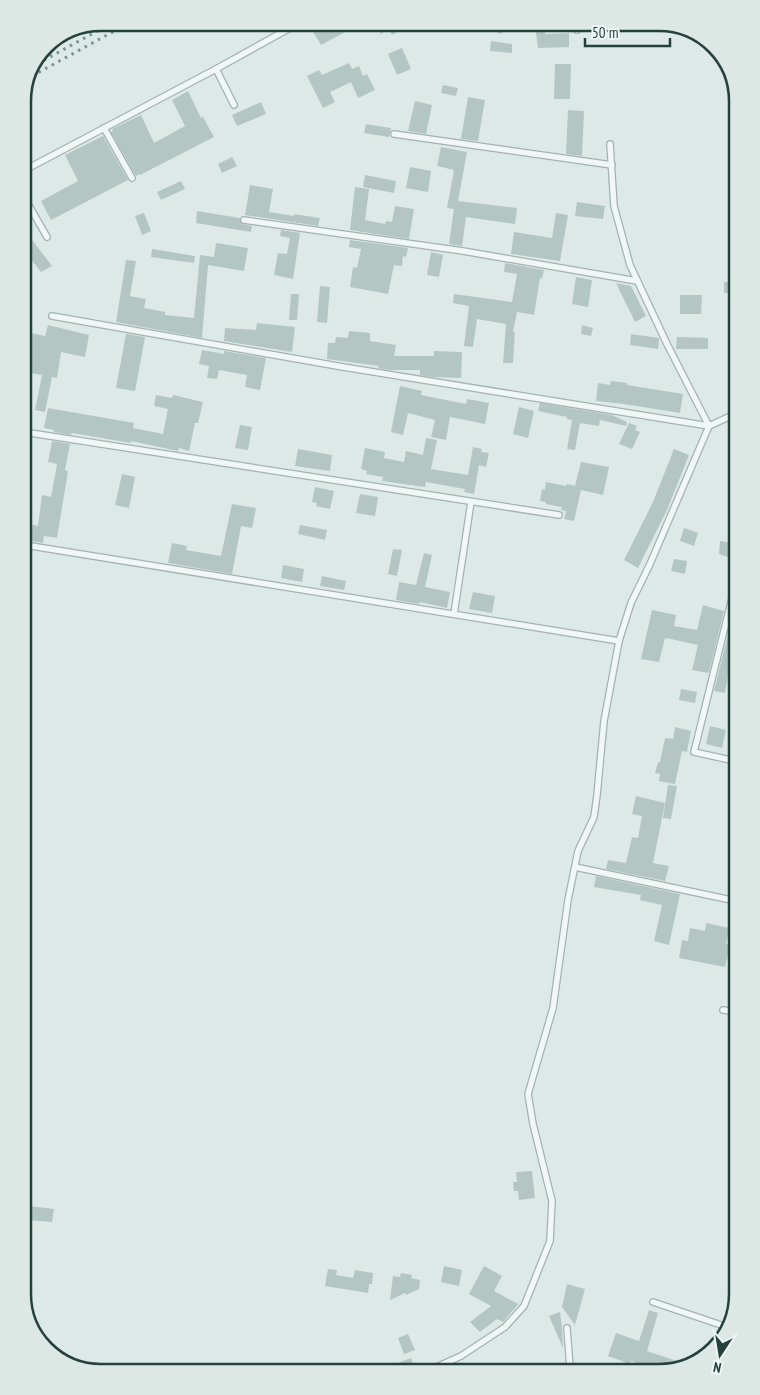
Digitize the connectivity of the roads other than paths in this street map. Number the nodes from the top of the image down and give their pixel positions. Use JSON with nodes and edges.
{"nodes":[{"id":1,"x":285,"y":31,"type":"edge"},
{"id":2,"x":216,"y":69,"type":"junction"},
{"id":3,"x":234,"y":105,"type":"dead end"},
{"id":4,"x":104,"y":128,"type":"junction"},
{"id":5,"x":394,"y":134,"type":"dead end"},
{"id":6,"x":610,"y":144,"type":"dead end"},
{"id":7,"x":612,"y":166,"type":"junction"},
{"id":8,"x":31,"y":167,"type":"edge"},
{"id":9,"x":132,"y":178,"type":"dead end"},
{"id":10,"x":31,"y":209,"type":"edge"},
{"id":11,"x":244,"y":220,"type":"dead end"},
{"id":12,"x":47,"y":238,"type":"dead end"},
{"id":13,"x":637,"y":281,"type":"junction"},
{"id":14,"x":52,"y":316,"type":"dead end"},
{"id":15,"x":729,"y":417,"type":"edge"},
{"id":16,"x":710,"y":426,"type":"junction"},
{"id":17,"x":31,"y":433,"type":"edge"},
{"id":18,"x":471,"y":502,"type":"junction"},
{"id":19,"x":558,"y":515,"type":"dead end"},
{"id":20,"x":31,"y":546,"type":"edge"},
{"id":21,"x":729,"y":610,"type":"edge"},
{"id":22,"x":454,"y":614,"type":"junction"},
{"id":23,"x":619,"y":641,"type":"junction"},
{"id":24,"x":729,"y":760,"type":"edge"},
{"id":25,"x":575,"y":867,"type":"junction"},
{"id":26,"x":729,"y":900,"type":"edge"},
{"id":27,"x":724,"y":1010,"type":"dead end"},
{"id":28,"x":729,"y":1011,"type":"edge"},
{"id":29,"x":653,"y":1302,"type":"dead end"},
{"id":30,"x":721,"y":1325,"type":"edge"},
{"id":31,"x":567,"y":1328,"type":"dead end"},
{"id":32,"x":443,"y":1364,"type":"edge"},
{"id":33,"x":570,"y":1364,"type":"edge"}],
"edges":[{"from":1,"to":2,"type":"lane"},
{"from":2,"to":3,"type":"lane"},
{"from":2,"to":4,"type":"lane"},
{"from":4,"to":8,"type":"lane"},
{"from":4,"to":9,"type":"lane"},
{"from":5,"to":7,"type":"lane"},
{"from":6,"to":7,"type":"lane"},
{"from":7,"to":13,"type":"lane"},
{"from":10,"to":12,"type":"lane"},
{"from":11,"to":13,"type":"lane"},
{"from":13,"to":16,"type":"lane"},
{"from":14,"to":16,"type":"lane"},
{"from":15,"to":16,"type":"lane"},
{"from":16,"to":23,"type":"lane"},
{"from":17,"to":18,"type":"lane"},
{"from":18,"to":19,"type":"lane"},
{"from":18,"to":22,"type":"lane"},
{"from":20,"to":22,"type":"lane"},
{"from":21,"to":24,"type":"lane"},
{"from":22,"to":23,"type":"lane"},
{"from":23,"to":25,"type":"lane"},
{"from":25,"to":26,"type":"lane"},
{"from":25,"to":32,"type":"lane"},
{"from":27,"to":28,"type":"lane"},
{"from":29,"to":30,"type":"lane"},
{"from":31,"to":33,"type":"lane"}]}
